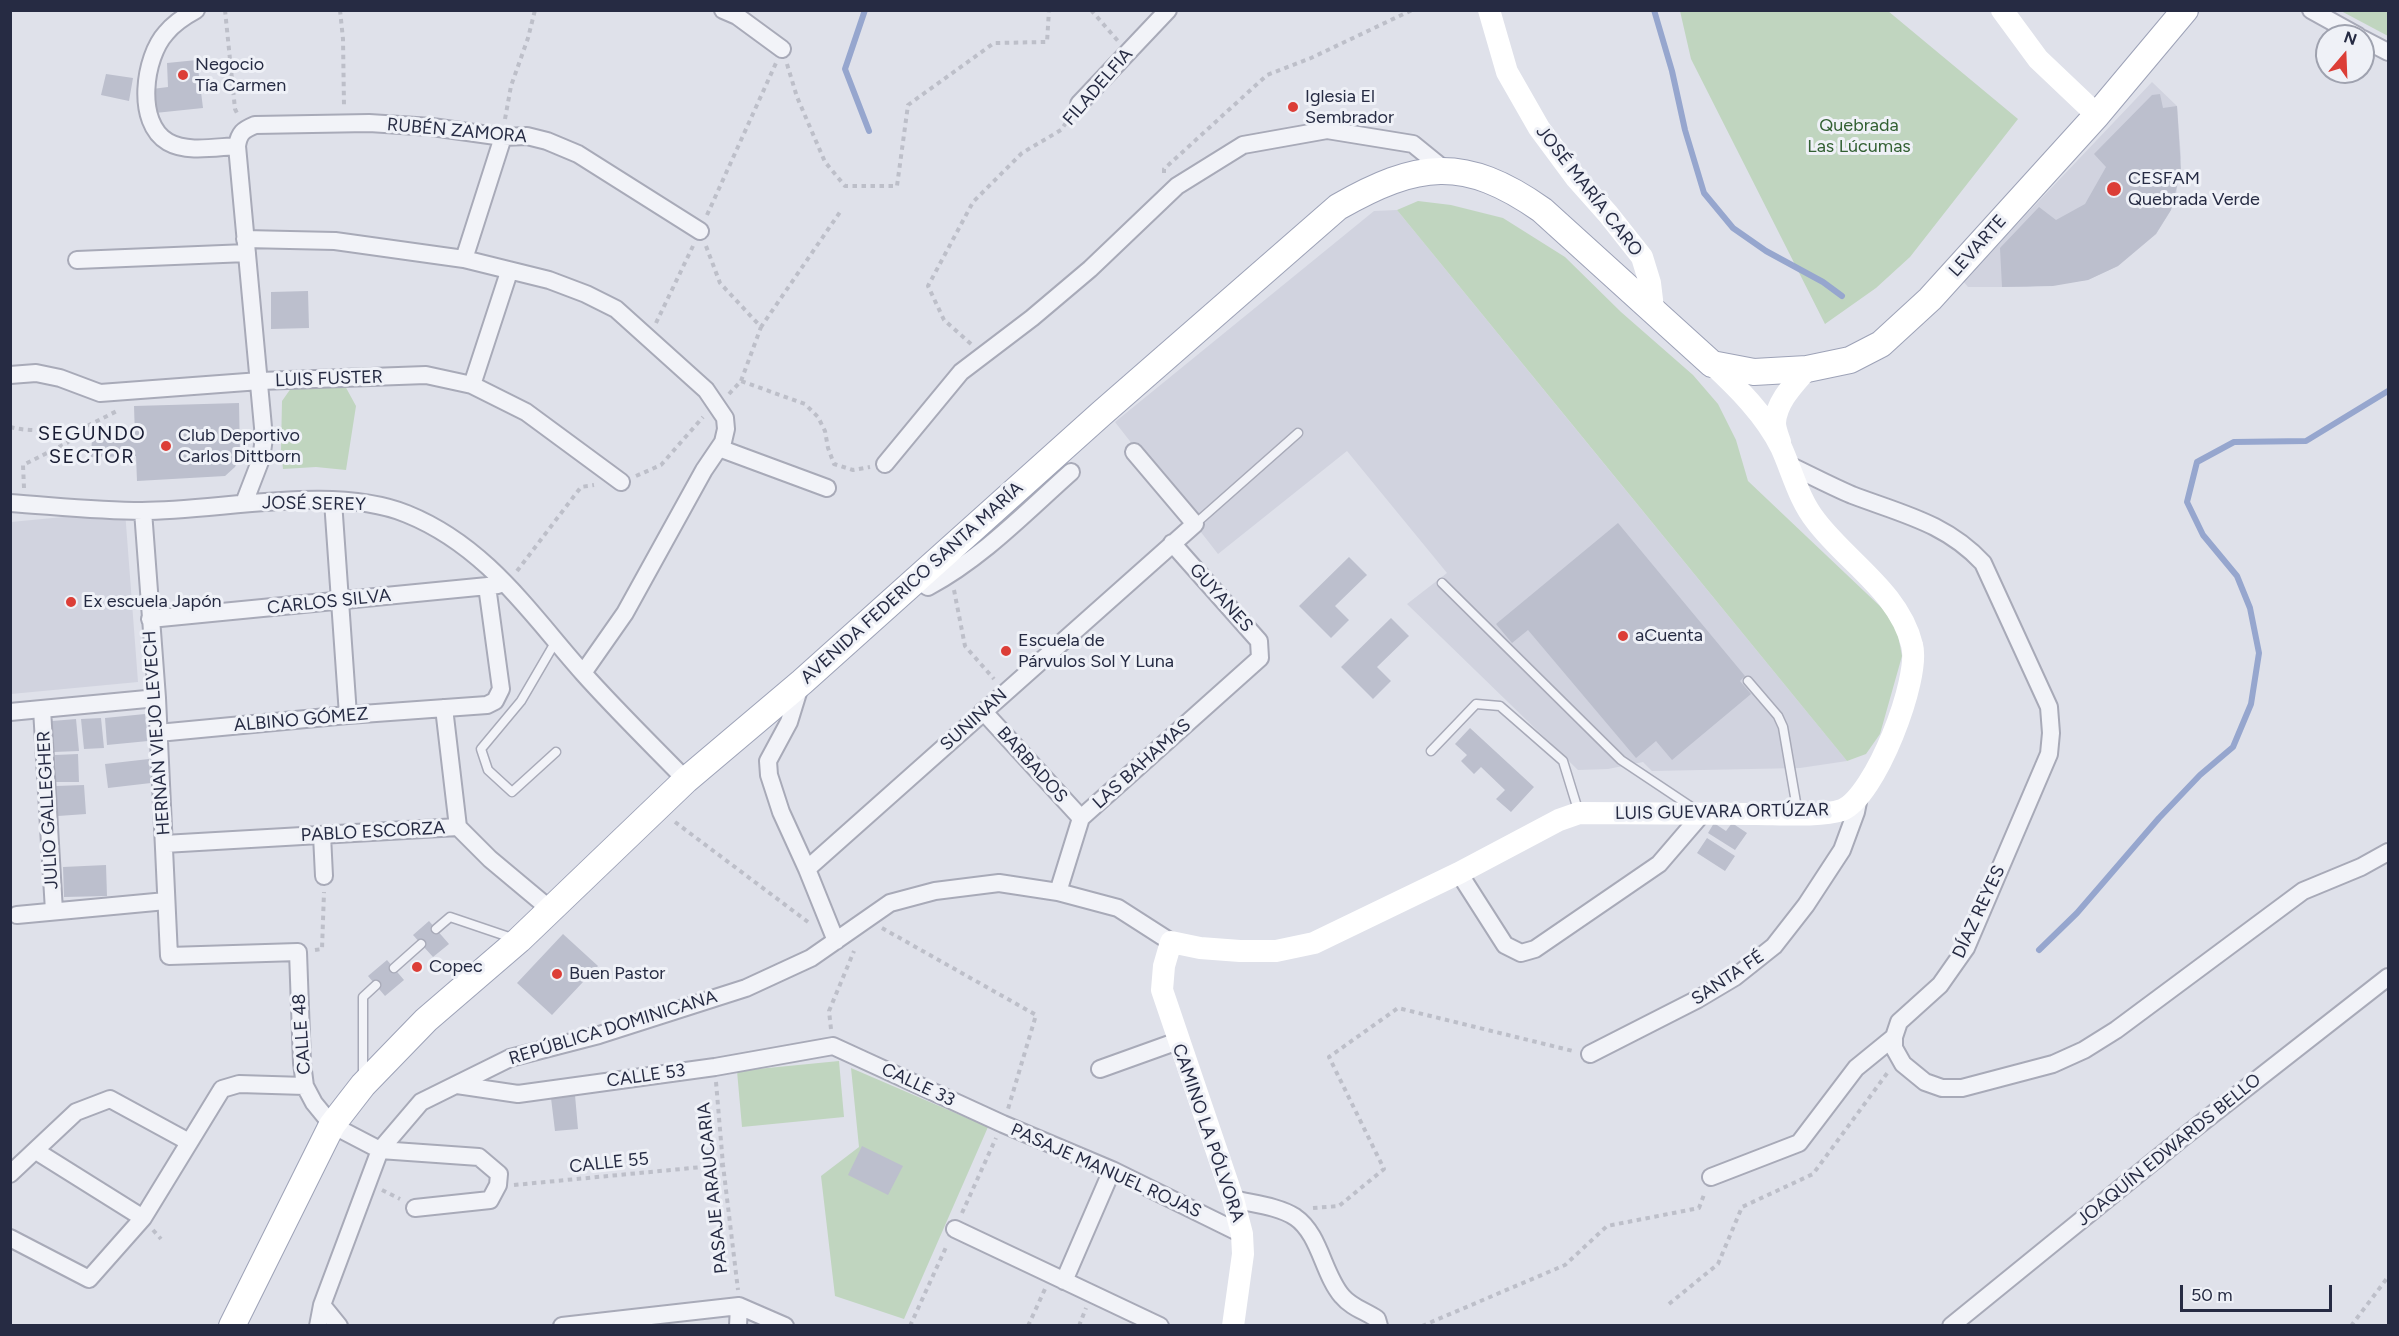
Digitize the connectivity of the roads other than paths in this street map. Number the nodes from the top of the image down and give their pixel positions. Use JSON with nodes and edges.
{"nodes":[{"id":1,"x":196,"y":10,"type":"edge"},
{"id":2,"x":723,"y":10,"type":"edge"},
{"id":3,"x":1168,"y":10,"type":"edge"},
{"id":4,"x":1489,"y":10,"type":"edge"},
{"id":5,"x":2002,"y":10,"type":"edge"},
{"id":6,"x":2185,"y":10,"type":"edge"},
{"id":7,"x":2311,"y":10,"type":"edge"},
{"id":8,"x":2336,"y":24,"type":"edge"},
{"id":9,"x":782,"y":48,"type":"road end"},
{"id":10,"x":1079,"y":104,"type":"road end"},
{"id":11,"x":2097,"y":115,"type":"junction"},
{"id":12,"x":503,"y":137,"type":"junction"},
{"id":13,"x":237,"y":146,"type":"junction"},
{"id":14,"x":1445,"y":170,"type":"junction"},
{"id":15,"x":700,"y":231,"type":"road end"},
{"id":16,"x":246,"y":246,"type":"junction"},
{"id":17,"x":77,"y":260,"type":"dead end"},
{"id":18,"x":464,"y":260,"type":"junction"},
{"id":19,"x":509,"y":272,"type":"junction"},
{"id":20,"x":1653,"y":308,"type":"junction"},
{"id":21,"x":1712,"y":364,"type":"junction"},
{"id":22,"x":1807,"y":369,"type":"junction"},
{"id":23,"x":10,"y":375,"type":"edge"},
{"id":24,"x":260,"y":381,"type":"junction"},
{"id":25,"x":472,"y":385,"type":"junction"},
{"id":26,"x":1298,"y":433,"type":"dead end"},
{"id":27,"x":719,"y":448,"type":"junction"},
{"id":28,"x":1134,"y":452,"type":"dead end"},
{"id":29,"x":1785,"y":456,"type":"junction"},
{"id":30,"x":885,"y":464,"type":"road end"},
{"id":31,"x":1071,"y":472,"type":"dead end"},
{"id":32,"x":621,"y":482,"type":"dead end"},
{"id":33,"x":827,"y":488,"type":"dead end"},
{"id":34,"x":333,"y":501,"type":"junction"},
{"id":35,"x":18,"y":503,"type":"edge"},
{"id":36,"x":244,"y":503,"type":"junction"},
{"id":37,"x":143,"y":511,"type":"junction"},
{"id":38,"x":1195,"y":524,"type":"junction"},
{"id":39,"x":1172,"y":543,"type":"junction"},
{"id":40,"x":916,"y":579,"type":"junction"},
{"id":41,"x":507,"y":584,"type":"junction"},
{"id":42,"x":1442,"y":584,"type":"dead end"},
{"id":43,"x":487,"y":586,"type":"junction"},
{"id":44,"x":341,"y":601,"type":"junction"},
{"id":45,"x":150,"y":619,"type":"junction"},
{"id":46,"x":556,"y":641,"type":"junction"},
{"id":47,"x":1260,"y":658,"type":"joint"},
{"id":48,"x":583,"y":673,"type":"junction"},
{"id":49,"x":1748,"y":681,"type":"dead end"},
{"id":50,"x":802,"y":682,"type":"junction"},
{"id":51,"x":156,"y":698,"type":"junction"},
{"id":52,"x":444,"y":708,"type":"junction"},
{"id":53,"x":42,"y":709,"type":"junction"},
{"id":54,"x":983,"y":711,"type":"junction"},
{"id":55,"x":10,"y":712,"type":"edge"},
{"id":56,"x":348,"y":715,"type":"junction"},
{"id":57,"x":158,"y":733,"type":"junction"},
{"id":58,"x":1431,"y":751,"type":"dead end"},
{"id":59,"x":556,"y":752,"type":"dead end"},
{"id":60,"x":686,"y":780,"type":"junction"},
{"id":61,"x":1859,"y":798,"type":"junction"},
{"id":62,"x":1579,"y":813,"type":"junction"},
{"id":63,"x":1702,"y":814,"type":"junction"},
{"id":64,"x":1798,"y":814,"type":"junction"},
{"id":65,"x":1081,"y":818,"type":"junction"},
{"id":66,"x":458,"y":827,"type":"junction"},
{"id":67,"x":322,"y":835,"type":"junction"},
{"id":68,"x":164,"y":844,"type":"junction"},
{"id":69,"x":2388,"y":852,"type":"edge"},
{"id":70,"x":807,"y":868,"type":"junction"},
{"id":71,"x":1459,"y":873,"type":"junction"},
{"id":72,"x":324,"y":876,"type":"road end"},
{"id":73,"x":1058,"y":892,"type":"junction"},
{"id":74,"x":166,"y":901,"type":"junction"},
{"id":75,"x":551,"y":910,"type":"junction"},
{"id":76,"x":54,"y":911,"type":"junction"},
{"id":77,"x":17,"y":915,"type":"dead end"},
{"id":78,"x":436,"y":929,"type":"dead end"},
{"id":79,"x":519,"y":940,"type":"junction"},
{"id":80,"x":836,"y":941,"type":"junction"},
{"id":81,"x":1171,"y":942,"type":"junction"},
{"id":82,"x":421,"y":944,"type":"dead end"},
{"id":83,"x":298,"y":952,"type":"joint"},
{"id":84,"x":394,"y":968,"type":"dead end"},
{"id":85,"x":2388,"y":977,"type":"edge"},
{"id":86,"x":376,"y":986,"type":"dead end"},
{"id":87,"x":1894,"y":1037,"type":"junction"},
{"id":88,"x":1178,"y":1041,"type":"junction"},
{"id":89,"x":833,"y":1046,"type":"joint"},
{"id":90,"x":1590,"y":1054,"type":"road end"},
{"id":91,"x":1100,"y":1069,"type":"dead end"},
{"id":92,"x":363,"y":1085,"type":"junction"},
{"id":93,"x":458,"y":1085,"type":"junction"},
{"id":94,"x":305,"y":1086,"type":"junction"},
{"id":95,"x":1003,"y":1124,"type":"joint"},
{"id":96,"x":333,"y":1125,"type":"junction"},
{"id":97,"x":189,"y":1142,"type":"junction"},
{"id":98,"x":380,"y":1150,"type":"junction"},
{"id":99,"x":36,"y":1151,"type":"junction"},
{"id":100,"x":1112,"y":1170,"type":"junction"},
{"id":101,"x":10,"y":1174,"type":"edge"},
{"id":102,"x":1711,"y":1177,"type":"road end"},
{"id":103,"x":1233,"y":1199,"type":"junction"},
{"id":104,"x":415,"y":1208,"type":"road end"},
{"id":105,"x":143,"y":1218,"type":"junction"},
{"id":106,"x":955,"y":1228,"type":"dead end"},
{"id":107,"x":1242,"y":1234,"type":"junction"},
{"id":108,"x":10,"y":1238,"type":"edge"},
{"id":109,"x":1058,"y":1277,"type":"junction"},
{"id":110,"x":322,"y":1305,"type":"junction"},
{"id":111,"x":739,"y":1306,"type":"junction"},
{"id":112,"x":232,"y":1326,"type":"edge"},
{"id":113,"x":318,"y":1326,"type":"edge"},
{"id":114,"x":339,"y":1326,"type":"edge"},
{"id":115,"x":562,"y":1326,"type":"edge"},
{"id":116,"x":738,"y":1326,"type":"edge"},
{"id":117,"x":785,"y":1326,"type":"edge"},
{"id":118,"x":1160,"y":1326,"type":"edge"},
{"id":119,"x":1233,"y":1326,"type":"edge"},
{"id":120,"x":1379,"y":1326,"type":"edge"},
{"id":121,"x":1951,"y":1326,"type":"edge"}],
"edges":[{"from":1,"to":13,"type":"street"},
{"from":2,"to":9,"type":"street"},
{"from":3,"to":10,"type":"street","name":"FILADELFIA"},
{"from":4,"to":20,"type":"street","name":"JOSÉ MARÍA CARO"},
{"from":5,"to":11,"type":"street"},
{"from":6,"to":11,"type":"main road","name":"LEVARTE"},
{"from":7,"to":8,"type":"street"},
{"from":11,"to":22,"type":"main road","name":"LEVARTE"},
{"from":12,"to":13,"type":"street","name":"RUBÉN ZAMORA"},
{"from":12,"to":15,"type":"street","name":"RUBÉN ZAMORA"},
{"from":12,"to":18,"type":"street"},
{"from":13,"to":16,"type":"street"},
{"from":14,"to":20,"type":"main road","name":"AVENIDA FEDERICO SANTA MARÍA"},
{"from":14,"to":30,"type":"street"},
{"from":14,"to":40,"type":"main road","name":"AVENIDA FEDERICO SANTA MARÍA"},
{"from":16,"to":17,"type":"street"},
{"from":16,"to":18,"type":"street"},
{"from":16,"to":24,"type":"street"},
{"from":18,"to":19,"type":"street"},
{"from":19,"to":25,"type":"street"},
{"from":19,"to":27,"type":"street"},
{"from":20,"to":21,"type":"main road","name":"AVENIDA FEDERICO SANTA MARÍA"},
{"from":21,"to":22,"type":"main road","name":"LEVARTE"},
{"from":21,"to":29,"type":"street"},
{"from":22,"to":29,"type":"street"},
{"from":23,"to":24,"type":"street","name":"LUIS FUSTER"},
{"from":24,"to":25,"type":"street","name":"LUIS FUSTER"},
{"from":24,"to":36,"type":"street"},
{"from":25,"to":32,"type":"street","name":"LUIS FUSTER"},
{"from":26,"to":38,"type":"lane"},
{"from":27,"to":33,"type":"street"},
{"from":27,"to":48,"type":"street"},
{"from":28,"to":38,"type":"street"},
{"from":29,"to":61,"type":"street"},
{"from":29,"to":87,"type":"street","name":"DÍAZ REYES"},
{"from":31,"to":40,"type":"street"},
{"from":34,"to":36,"type":"street","name":"JOSÉ SEREY"},
{"from":34,"to":41,"type":"street","name":"JOSÉ SEREY"},
{"from":34,"to":44,"type":"street"},
{"from":35,"to":37,"type":"street","name":"JOSÉ SEREY"},
{"from":36,"to":37,"type":"street","name":"JOSÉ SEREY"},
{"from":37,"to":45,"type":"street","name":"HERNAN VIEJO LEVECH"},
{"from":38,"to":39,"type":"street","name":"SUNINAN"},
{"from":39,"to":47,"type":"street","name":"GUYANES"},
{"from":39,"to":54,"type":"street","name":"SUNINAN"},
{"from":40,"to":50,"type":"main road","name":"AVENIDA FEDERICO SANTA MARÍA"},
{"from":41,"to":43,"type":"street","name":"CARLOS SILVA"},
{"from":41,"to":46,"type":"street","name":"JOSÉ SEREY"},
{"from":42,"to":63,"type":"lane"},
{"from":43,"to":44,"type":"street","name":"CARLOS SILVA"},
{"from":43,"to":52,"type":"street","name":"ALBINO GÓMEZ"},
{"from":44,"to":45,"type":"street","name":"CARLOS SILVA"},
{"from":44,"to":56,"type":"street"},
{"from":45,"to":51,"type":"street","name":"HERNAN VIEJO LEVECH"},
{"from":46,"to":48,"type":"street","name":"JOSÉ SEREY"},
{"from":46,"to":59,"type":"lane"},
{"from":47,"to":65,"type":"street","name":"LAS BAHAMAS"},
{"from":48,"to":60,"type":"street","name":"JOSÉ SEREY"},
{"from":49,"to":64,"type":"lane"},
{"from":50,"to":60,"type":"main road","name":"AVENIDA FEDERICO SANTA MARÍA"},
{"from":50,"to":70,"type":"street"},
{"from":51,"to":53,"type":"street"},
{"from":51,"to":57,"type":"street","name":"HERNAN VIEJO LEVECH"},
{"from":52,"to":56,"type":"street","name":"ALBINO GÓMEZ"},
{"from":52,"to":66,"type":"street"},
{"from":53,"to":55,"type":"street"},
{"from":53,"to":76,"type":"street","name":"JULIO GALLEGHER"},
{"from":54,"to":65,"type":"street","name":"BARBADOS"},
{"from":54,"to":70,"type":"street","name":"SUNINAN"},
{"from":56,"to":57,"type":"street","name":"ALBINO GÓMEZ"},
{"from":57,"to":68,"type":"street","name":"HERNAN VIEJO LEVECH"},
{"from":58,"to":62,"type":"lane"},
{"from":60,"to":75,"type":"main road","name":"AVENIDA FEDERICO SANTA MARÍA"},
{"from":61,"to":64,"type":"street","name":"LUIS GUEVARA ORTÚZAR"},
{"from":61,"to":90,"type":"street","name":"SANTA FÉ"},
{"from":62,"to":63,"type":"street","name":"LUIS GUEVARA ORTÚZAR"},
{"from":62,"to":71,"type":"street","name":"LUIS GUEVARA ORTÚZAR"},
{"from":63,"to":64,"type":"street","name":"LUIS GUEVARA ORTÚZAR"},
{"from":63,"to":71,"type":"street"},
{"from":65,"to":73,"type":"street","name":"LAS BAHAMAS"},
{"from":66,"to":67,"type":"street","name":"PABLO ESCORZA"},
{"from":66,"to":75,"type":"street","name":"PABLO ESCORZA"},
{"from":67,"to":68,"type":"street","name":"PABLO ESCORZA"},
{"from":67,"to":72,"type":"street"},
{"from":68,"to":74,"type":"street","name":"HERNAN VIEJO LEVECH"},
{"from":69,"to":87,"type":"street"},
{"from":70,"to":80,"type":"street"},
{"from":71,"to":81,"type":"street","name":"LUIS GUEVARA ORTÚZAR"},
{"from":73,"to":80,"type":"street","name":"REPÚBLICA DOMINICANA"},
{"from":73,"to":81,"type":"street","name":"REPÚBLICA DOMINICANA"},
{"from":74,"to":76,"type":"street"},
{"from":74,"to":83,"type":"street","name":"HERNAN VIEJO LEVECH"},
{"from":75,"to":79,"type":"main road","name":"AVENIDA FEDERICO SANTA MARÍA"},
{"from":76,"to":77,"type":"street"},
{"from":78,"to":79,"type":"lane"},
{"from":79,"to":92,"type":"main road","name":"AVENIDA FEDERICO SANTA MARÍA"},
{"from":80,"to":93,"type":"street","name":"REPÚBLICA DOMINICANA"},
{"from":81,"to":88,"type":"street","name":"CAMINO LA PÓLVORA"},
{"from":82,"to":84,"type":"lane"},
{"from":83,"to":94,"type":"street","name":"CALLE 48"},
{"from":85,"to":121,"type":"street","name":"JOAQUÍN EDWARDS BELLO"},
{"from":86,"to":92,"type":"lane"},
{"from":87,"to":102,"type":"street","name":"DÍAZ REYES"},
{"from":88,"to":91,"type":"street"},
{"from":88,"to":103,"type":"street","name":"CAMINO LA PÓLVORA"},
{"from":89,"to":93,"type":"street","name":"CALLE 53"},
{"from":89,"to":95,"type":"street","name":"CALLE 33"},
{"from":92,"to":96,"type":"main road","name":"AVENIDA FEDERICO SANTA MARÍA"},
{"from":93,"to":98,"type":"street","name":"REPÚBLICA DOMINICANA"},
{"from":94,"to":96,"type":"street","name":"CALLE 48"},
{"from":94,"to":97,"type":"street"},
{"from":95,"to":100,"type":"street","name":"PASAJE MANUEL ROJAS"},
{"from":96,"to":98,"type":"street","name":"CALLE 48"},
{"from":96,"to":112,"type":"main road","name":"AVENIDA FEDERICO SANTA MARÍA"},
{"from":97,"to":99,"type":"street"},
{"from":97,"to":105,"type":"street"},
{"from":98,"to":104,"type":"street"},
{"from":98,"to":110,"type":"street","name":"REPÚBLICA DOMINICANA"},
{"from":99,"to":101,"type":"street"},
{"from":99,"to":105,"type":"street"},
{"from":100,"to":107,"type":"street","name":"PASAJE MANUEL ROJAS"},
{"from":100,"to":109,"type":"street"},
{"from":103,"to":107,"type":"street","name":"CAMINO LA PÓLVORA"},
{"from":103,"to":120,"type":"street"},
{"from":105,"to":108,"type":"street"},
{"from":106,"to":109,"type":"street"},
{"from":107,"to":119,"type":"street","name":"CAMINO LA PÓLVORA"},
{"from":109,"to":118,"type":"street"},
{"from":110,"to":113,"type":"street","name":"REPÚBLICA DOMINICANA"},
{"from":110,"to":114,"type":"street"},
{"from":111,"to":115,"type":"street"},
{"from":111,"to":116,"type":"street"},
{"from":111,"to":117,"type":"street"}]}
